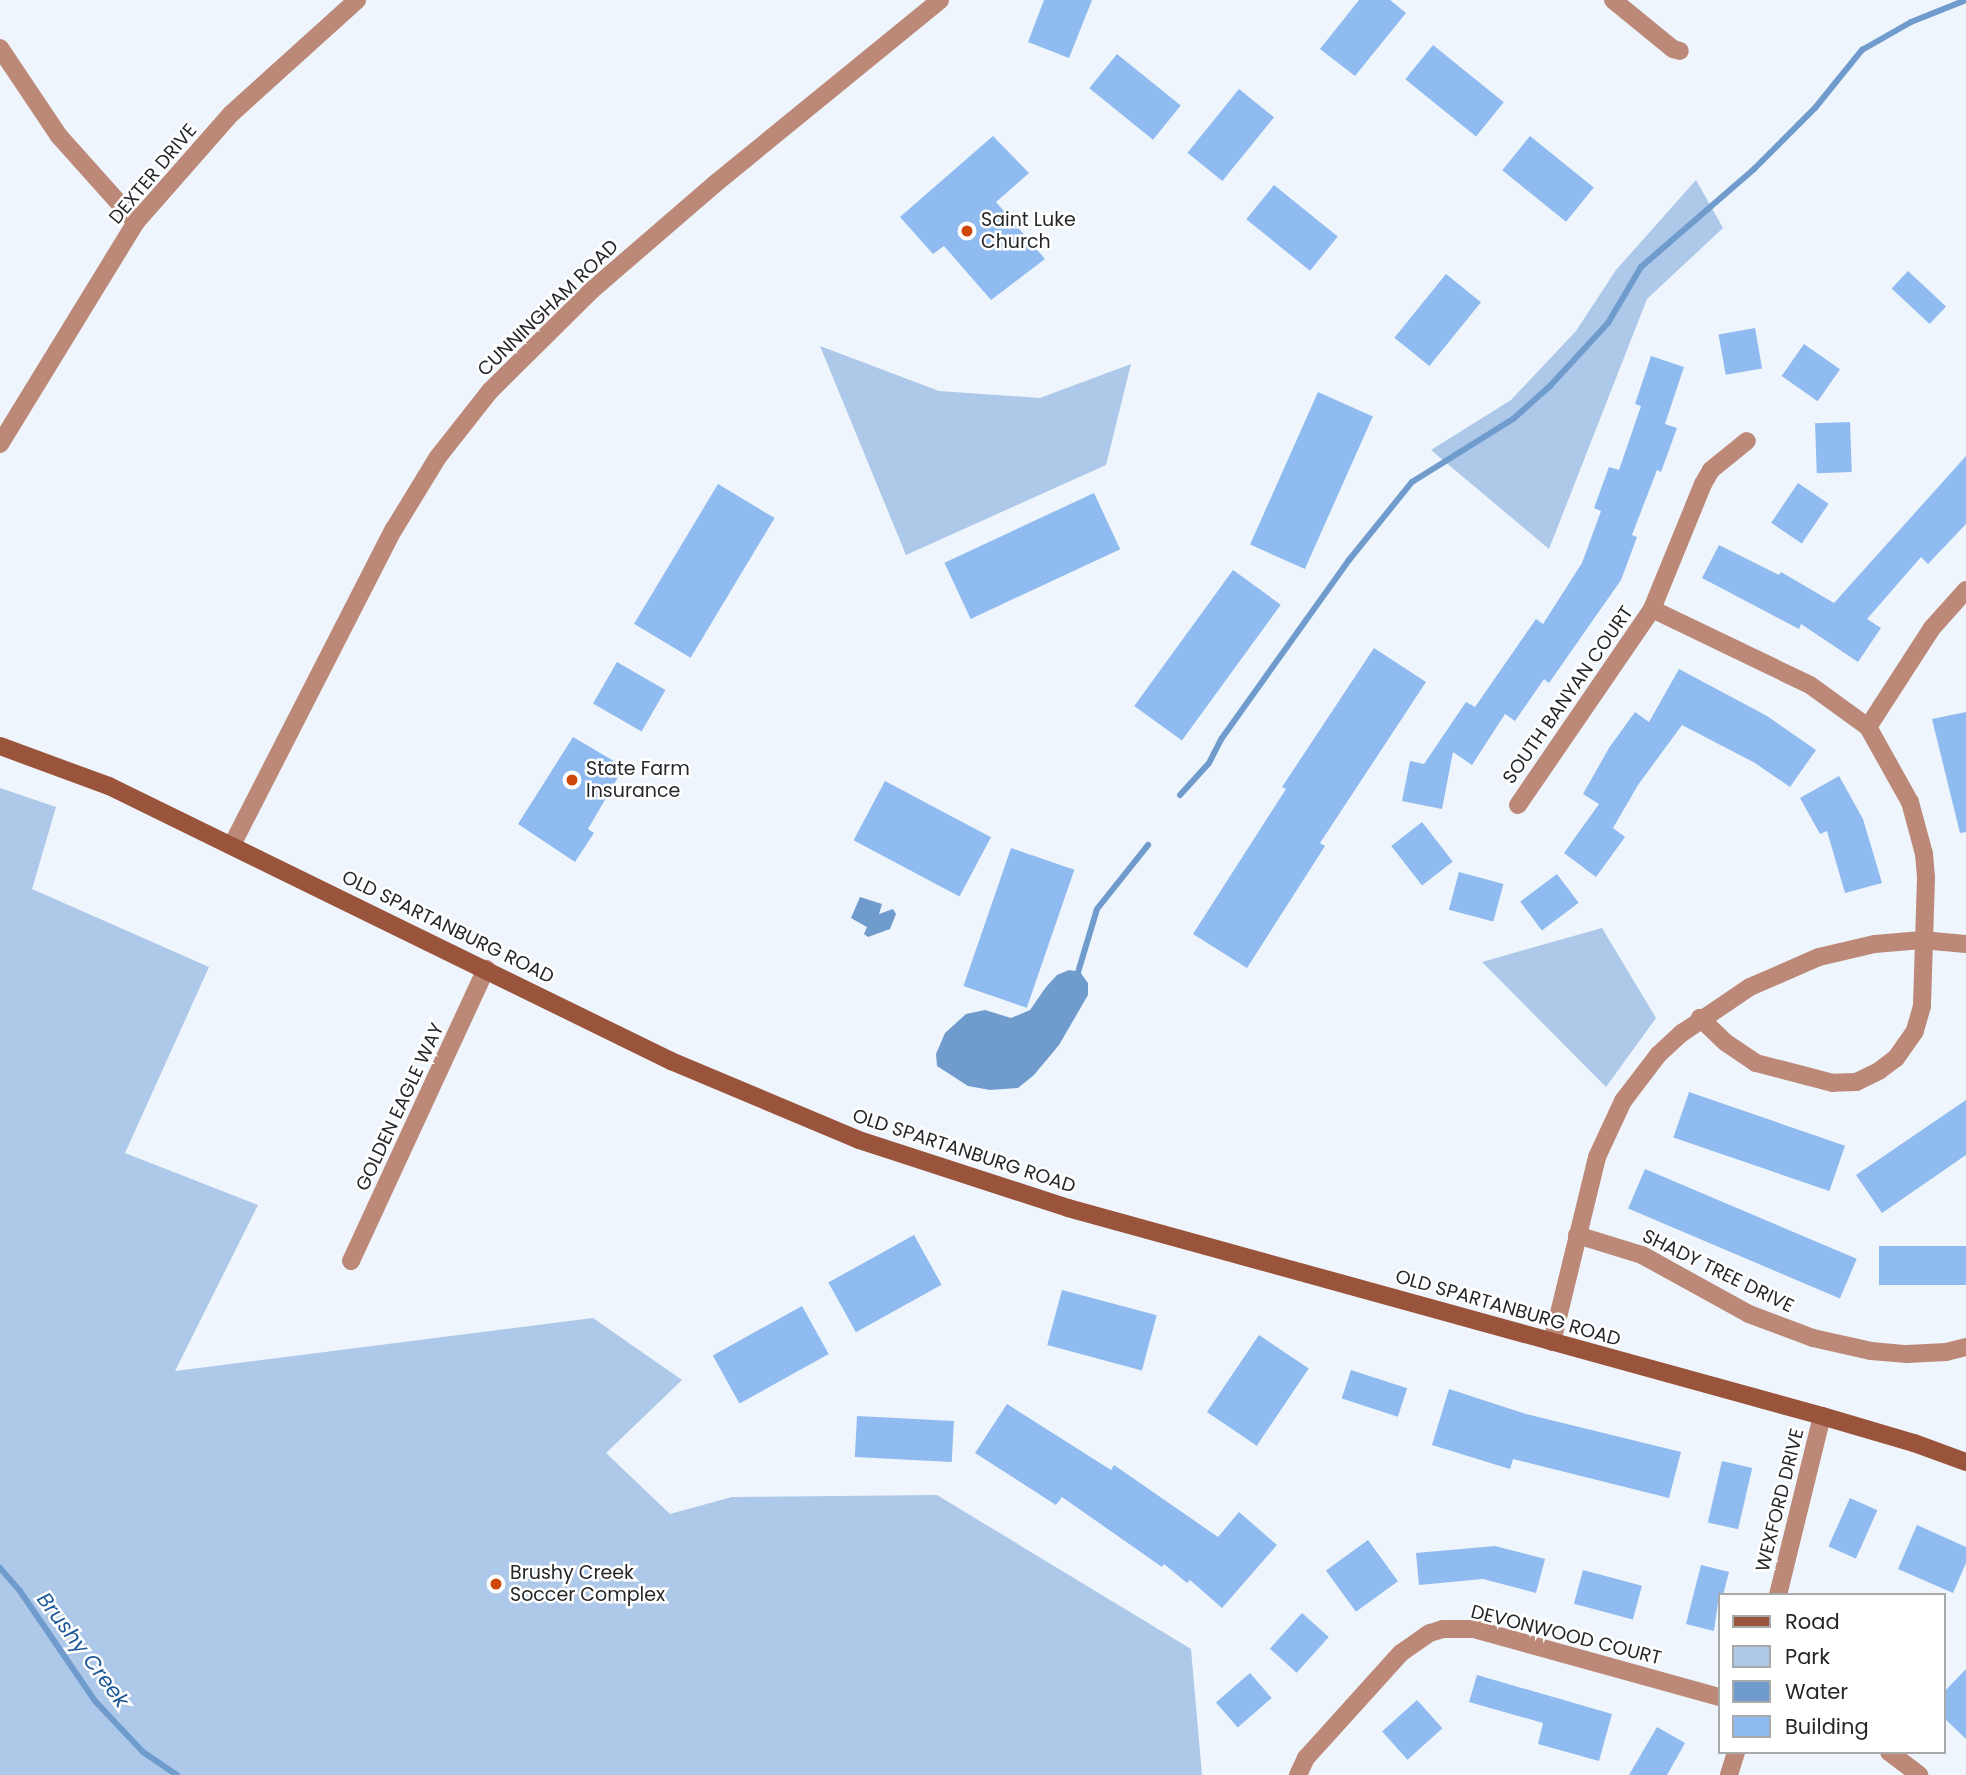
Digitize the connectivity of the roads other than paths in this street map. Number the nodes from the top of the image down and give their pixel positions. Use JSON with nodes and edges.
{"nodes":[{"id":1,"x":357,"y":0,"type":"edge"},
{"id":2,"x":940,"y":0,"type":"edge"},
{"id":3,"x":1613,"y":0,"type":"edge"},
{"id":4,"x":0,"y":48,"type":"edge"},
{"id":5,"x":1681,"y":51,"type":"dead end"},
{"id":6,"x":136,"y":222,"type":"junction"},
{"id":7,"x":1747,"y":441,"type":"dead end"},
{"id":8,"x":0,"y":444,"type":"edge"},
{"id":9,"x":1966,"y":590,"type":"edge"},
{"id":10,"x":1652,"y":609,"type":"junction"},
{"id":11,"x":1868,"y":727,"type":"junction"},
{"id":12,"x":0,"y":746,"type":"edge"},
{"id":13,"x":1518,"y":804,"type":"dead end"},
{"id":14,"x":232,"y":845,"type":"junction"},
{"id":15,"x":1922,"y":940,"type":"junction"},
{"id":16,"x":1966,"y":944,"type":"edge"},
{"id":17,"x":486,"y":970,"type":"junction"},
{"id":18,"x":1700,"y":1018,"type":"junction"},
{"id":19,"x":1577,"y":1235,"type":"junction"},
{"id":20,"x":351,"y":1261,"type":"dead end"},
{"id":21,"x":1552,"y":1342,"type":"junction"},
{"id":22,"x":1966,"y":1347,"type":"edge"},
{"id":23,"x":1822,"y":1416,"type":"junction"},
{"id":24,"x":1966,"y":1462,"type":"edge"},
{"id":25,"x":1778,"y":1593,"type":"edge"},
{"id":26,"x":1717,"y":1696,"type":"edge"},
{"id":27,"x":1735,"y":1754,"type":"edge"},
{"id":28,"x":1892,"y":1754,"type":"edge"},
{"id":29,"x":1297,"y":1775,"type":"edge"},
{"id":30,"x":1729,"y":1775,"type":"edge"},
{"id":31,"x":1919,"y":1775,"type":"edge"}],
"edges":[{"from":1,"to":6,"type":"street","name":"DEXTER DRIVE"},
{"from":2,"to":14,"type":"street","name":"CUNNINGHAM ROAD"},
{"from":3,"to":5,"type":"street"},
{"from":4,"to":6,"type":"street"},
{"from":6,"to":8,"type":"street","name":"DEXTER DRIVE"},
{"from":7,"to":10,"type":"street","name":"SOUTH BANYAN COURT"},
{"from":9,"to":11,"type":"street"},
{"from":10,"to":11,"type":"street"},
{"from":10,"to":13,"type":"street","name":"SOUTH BANYAN COURT"},
{"from":11,"to":15,"type":"street"},
{"from":12,"to":14,"type":"main road","name":"OLD SPARTANBURG ROAD"},
{"from":14,"to":17,"type":"main road","name":"OLD SPARTANBURG ROAD"},
{"from":15,"to":16,"type":"street"},
{"from":15,"to":18,"type":"street"},
{"from":15,"to":18,"type":"street"},
{"from":17,"to":20,"type":"street","name":"GOLDEN EAGLE WAY"},
{"from":17,"to":21,"type":"main road","name":"OLD SPARTANBURG ROAD"},
{"from":18,"to":19,"type":"street"},
{"from":19,"to":21,"type":"street"},
{"from":19,"to":22,"type":"street","name":"SHADY TREE DRIVE"},
{"from":21,"to":23,"type":"main road","name":"OLD SPARTANBURG ROAD"},
{"from":23,"to":24,"type":"main road","name":"OLD SPARTANBURG ROAD"},
{"from":23,"to":25,"type":"street","name":"WEXFORD DRIVE"},
{"from":26,"to":29,"type":"street","name":"DEVONWOOD COURT"},
{"from":27,"to":30,"type":"street"},
{"from":28,"to":31,"type":"street"}]}
